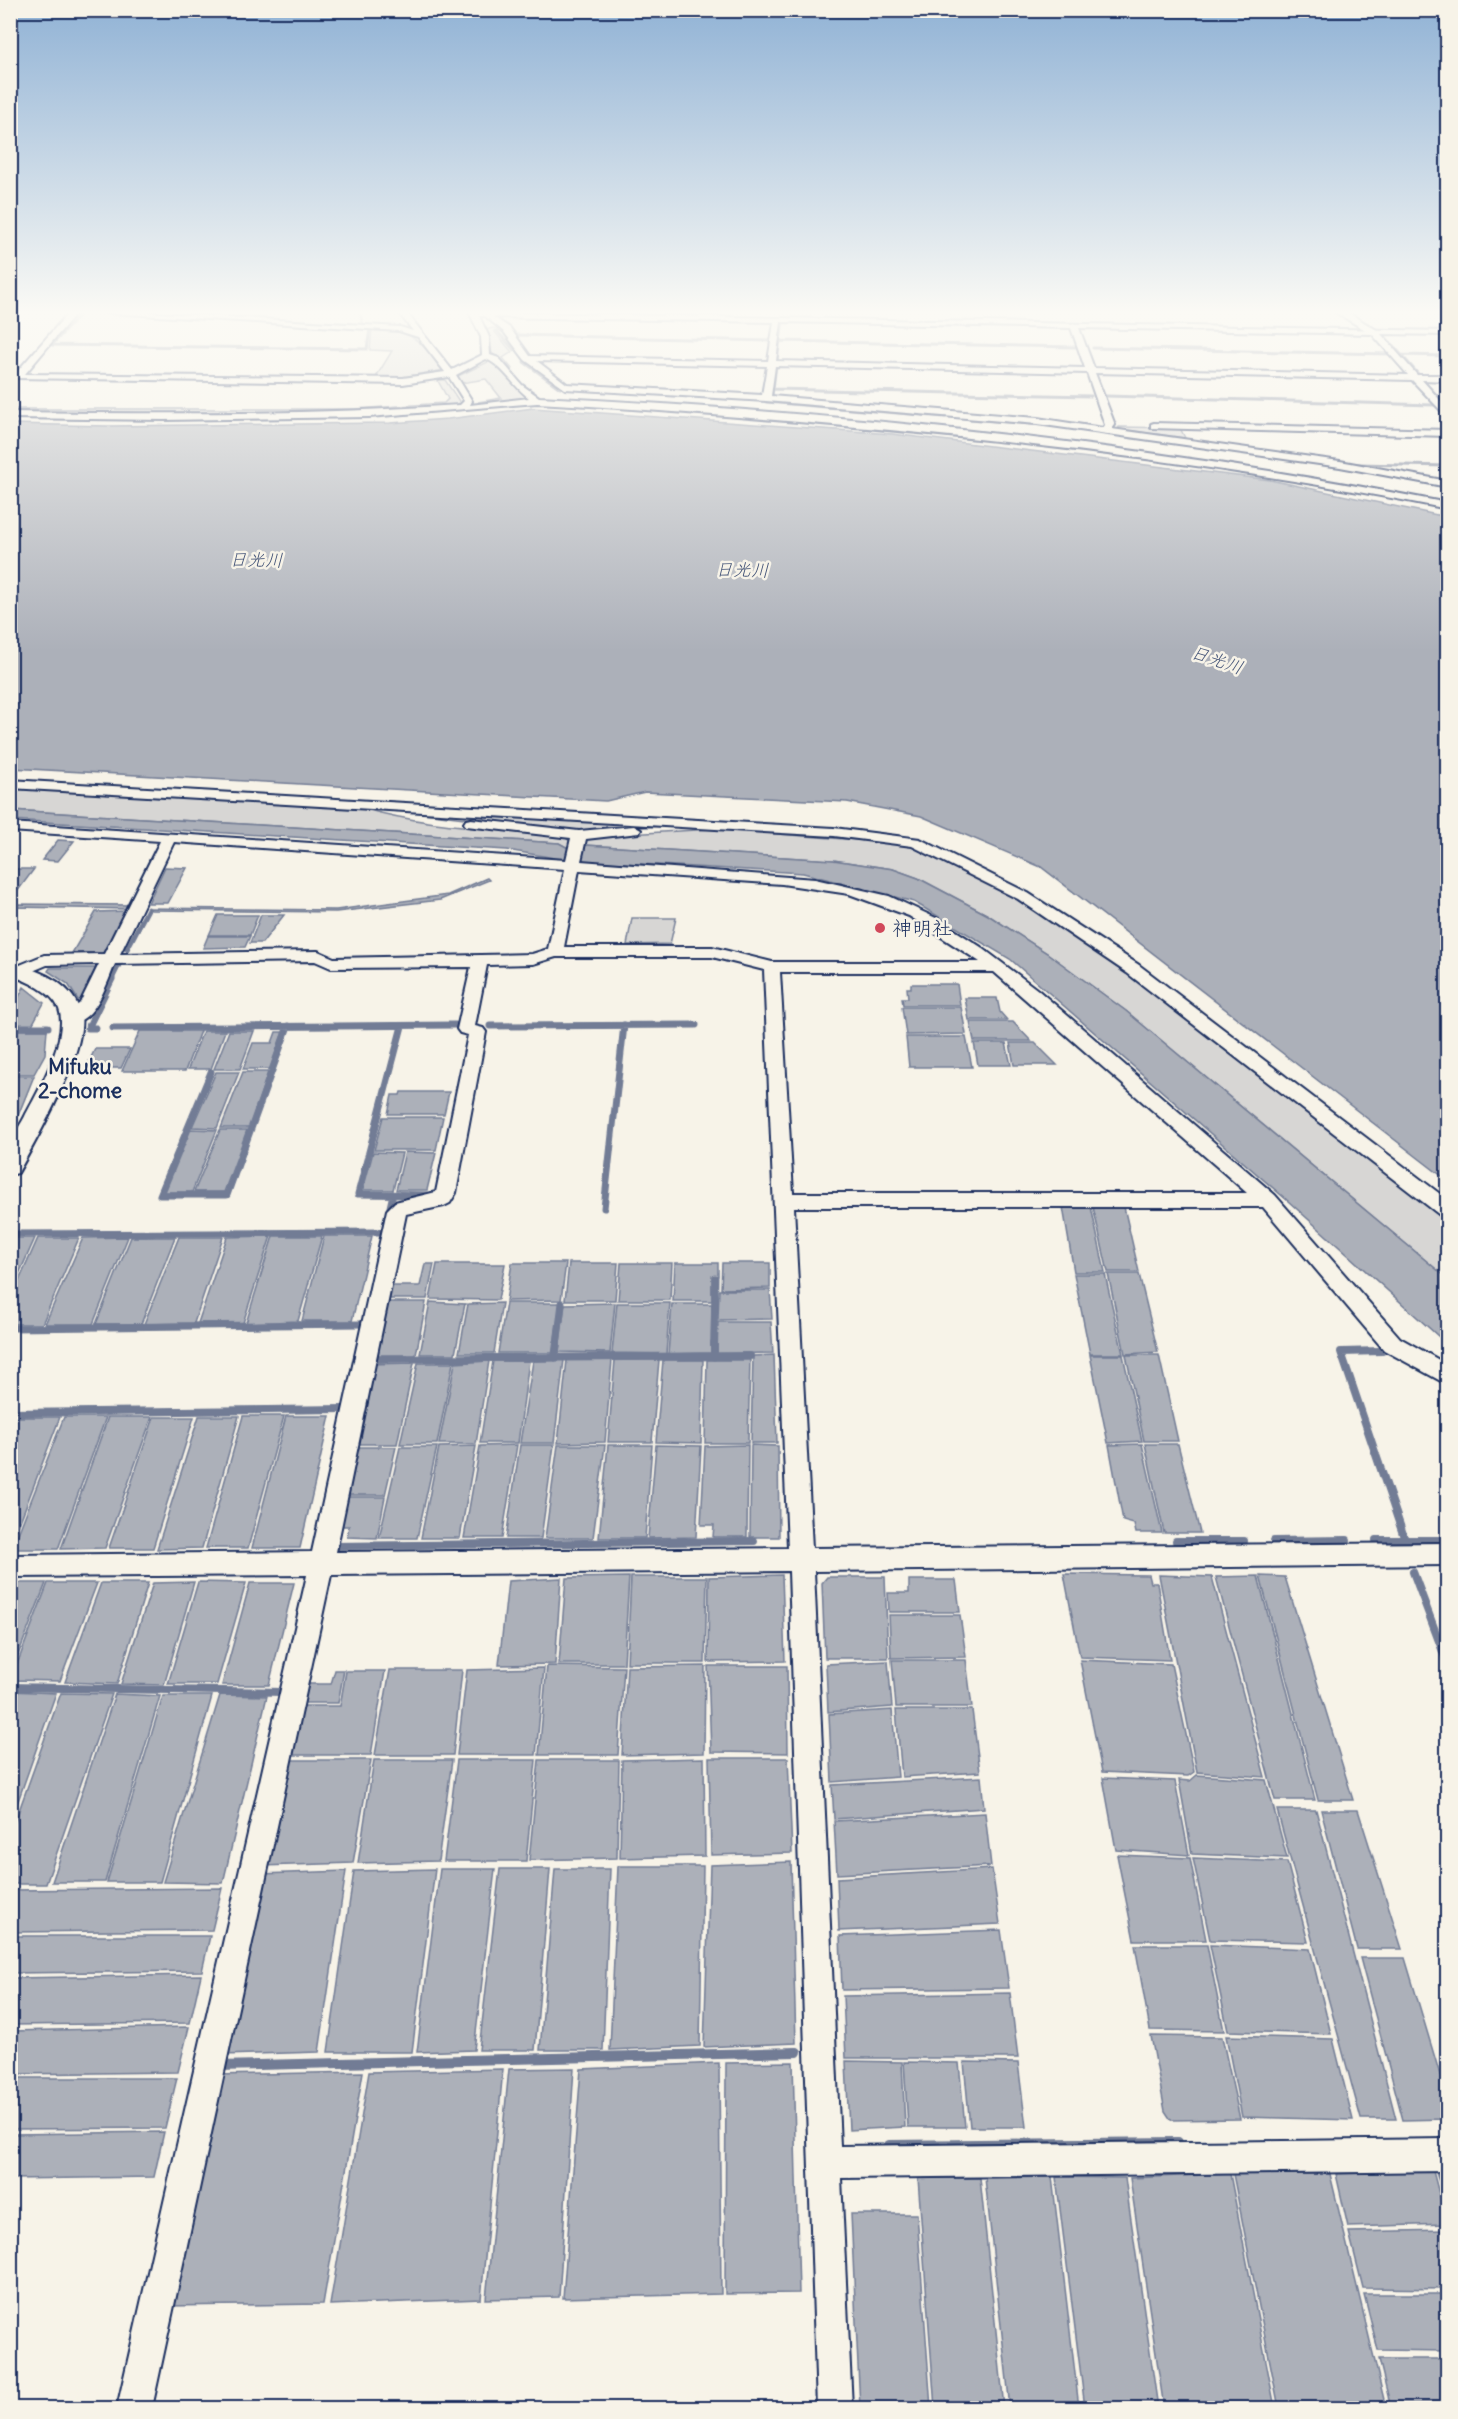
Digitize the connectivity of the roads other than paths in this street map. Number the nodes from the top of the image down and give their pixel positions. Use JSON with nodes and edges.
{"nodes":[{"id":1,"x":875,"y":425,"type":"edge"},
{"id":2,"x":1083,"y":425,"type":"edge"},
{"id":3,"x":1109,"y":427,"type":"junction"},
{"id":4,"x":1448,"y":433,"type":"edge"},
{"id":5,"x":1448,"y":484,"type":"edge"},
{"id":6,"x":1448,"y":506,"type":"edge"},
{"id":7,"x":10,"y":784,"type":"edge"},
{"id":8,"x":362,"y":803,"type":"junction"},
{"id":9,"x":703,"y":825,"type":"junction"},
{"id":10,"x":10,"y":827,"type":"edge"},
{"id":11,"x":169,"y":837,"type":"junction"},
{"id":12,"x":578,"y":838,"type":"junction"},
{"id":13,"x":572,"y":864,"type":"junction"},
{"id":14,"x":555,"y":952,"type":"junction"},
{"id":15,"x":110,"y":960,"type":"junction"},
{"id":16,"x":480,"y":962,"type":"junction"},
{"id":17,"x":998,"y":966,"type":"junction"},
{"id":18,"x":771,"y":967,"type":"junction"},
{"id":19,"x":16,"y":970,"type":"edge"},
{"id":20,"x":71,"y":1018,"type":"junction"},
{"id":21,"x":10,"y":1167,"type":"edge"},
{"id":22,"x":783,"y":1200,"type":"junction"},
{"id":23,"x":1268,"y":1200,"type":"junction"},
{"id":24,"x":1448,"y":1211,"type":"edge"},
{"id":25,"x":1448,"y":1376,"type":"edge"},
{"id":26,"x":1448,"y":1554,"type":"edge"},
{"id":27,"x":801,"y":1559,"type":"junction"},
{"id":28,"x":322,"y":1562,"type":"junction"},
{"id":29,"x":10,"y":1566,"type":"edge"},
{"id":30,"x":1448,"y":2156,"type":"edge"},
{"id":31,"x":824,"y":2162,"type":"junction"},
{"id":32,"x":134,"y":2409,"type":"edge"},
{"id":33,"x":834,"y":2409,"type":"edge"}],
"edges":[{"from":1,"to":6,"type":"street"},
{"from":2,"to":3,"type":"street"},
{"from":3,"to":4,"type":"street"},
{"from":3,"to":5,"type":"street"},
{"from":7,"to":8,"type":"street"},
{"from":8,"to":9,"type":"street"},
{"from":8,"to":12,"type":"street"},
{"from":9,"to":12,"type":"street"},
{"from":9,"to":24,"type":"street"},
{"from":10,"to":11,"type":"street"},
{"from":11,"to":13,"type":"street"},
{"from":11,"to":15,"type":"street"},
{"from":12,"to":13,"type":"street"},
{"from":13,"to":14,"type":"street"},
{"from":13,"to":17,"type":"street"},
{"from":14,"to":16,"type":"street"},
{"from":14,"to":18,"type":"street"},
{"from":15,"to":16,"type":"street"},
{"from":15,"to":19,"type":"street"},
{"from":15,"to":20,"type":"street"},
{"from":16,"to":28,"type":"street"},
{"from":17,"to":18,"type":"street"},
{"from":17,"to":23,"type":"street"},
{"from":18,"to":22,"type":"street"},
{"from":19,"to":20,"type":"street"},
{"from":20,"to":21,"type":"street"},
{"from":22,"to":23,"type":"street"},
{"from":22,"to":27,"type":"street"},
{"from":23,"to":25,"type":"street"},
{"from":26,"to":27,"type":"street"},
{"from":27,"to":28,"type":"street"},
{"from":27,"to":31,"type":"street"},
{"from":28,"to":29,"type":"street"},
{"from":28,"to":32,"type":"street"},
{"from":30,"to":31,"type":"street"},
{"from":31,"to":33,"type":"street"}]}
